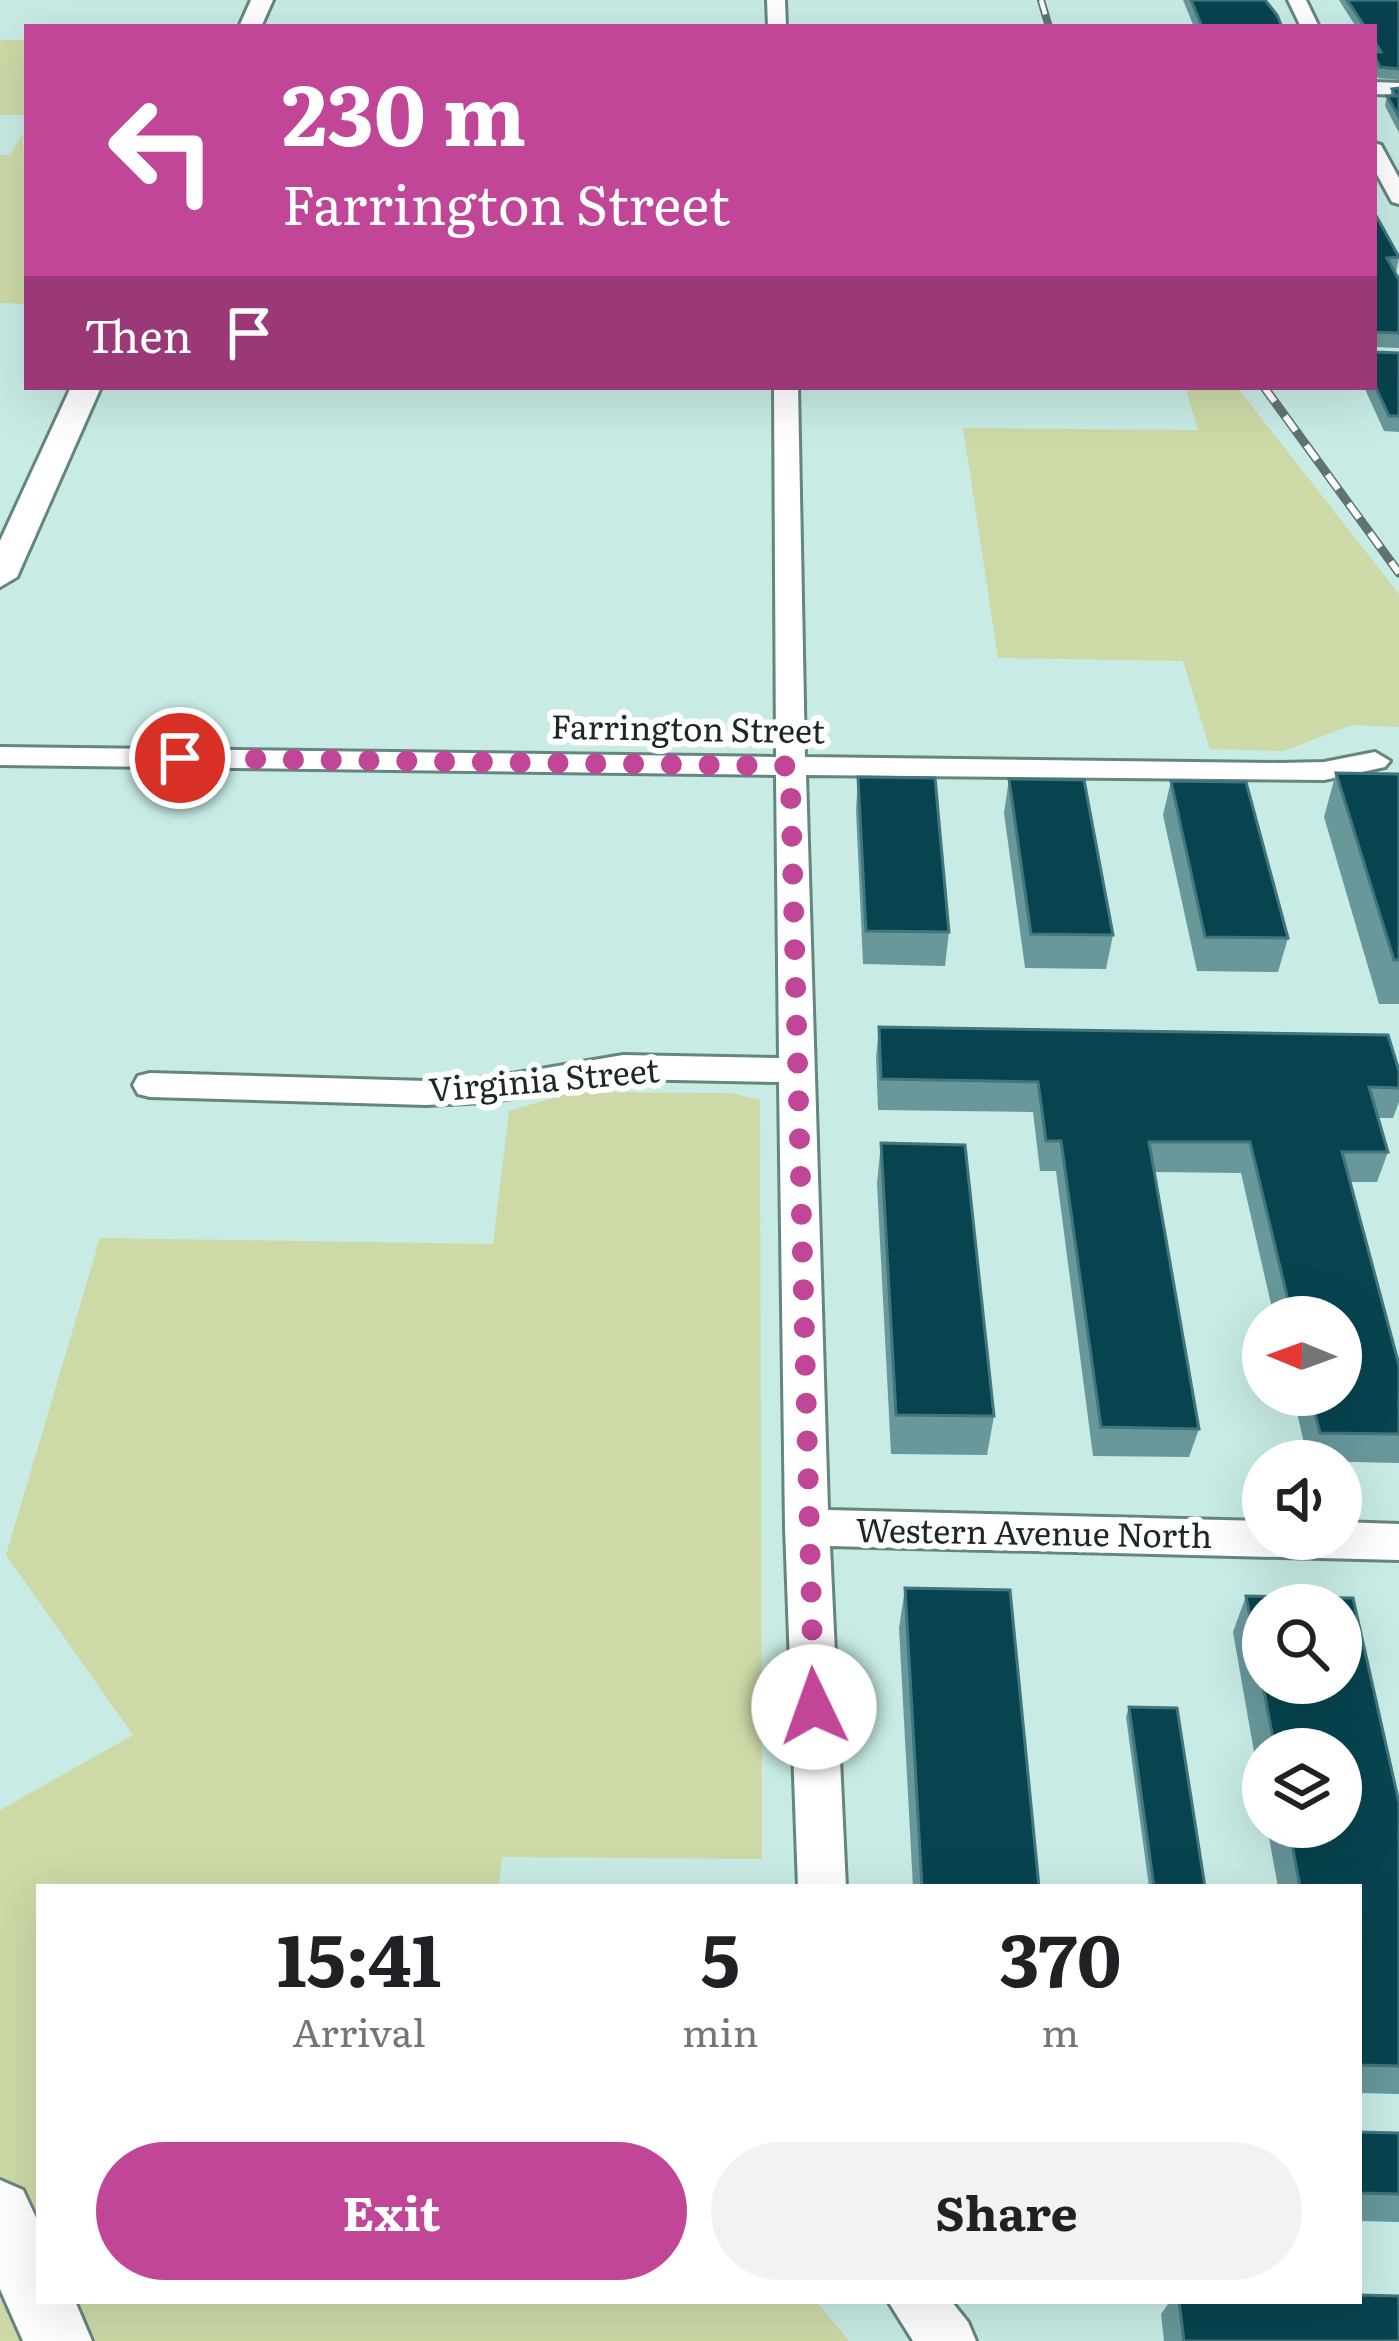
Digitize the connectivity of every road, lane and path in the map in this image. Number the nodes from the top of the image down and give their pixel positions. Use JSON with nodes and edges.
{"nodes":[{"id":1,"x":1377,"y":155,"type":"edge"},
{"id":2,"x":1399,"y":198,"type":"edge"},
{"id":3,"x":84,"y":390,"type":"edge"},
{"id":4,"x":786,"y":390,"type":"edge"},
{"id":5,"x":11,"y":530,"type":"edge"},
{"id":6,"x":0,"y":577,"type":"edge"},
{"id":7,"x":0,"y":756,"type":"edge"},
{"id":8,"x":1375,"y":761,"type":"dead end"},
{"id":9,"x":790,"y":766,"type":"junction"},
{"id":10,"x":794,"y":1070,"type":"junction"},
{"id":11,"x":150,"y":1085,"type":"dead end"},
{"id":12,"x":806,"y":1527,"type":"junction"},
{"id":13,"x":1242,"y":1538,"type":"edge"},
{"id":14,"x":1362,"y":1541,"type":"edge"},
{"id":15,"x":1399,"y":1542,"type":"edge"},
{"id":16,"x":822,"y":1884,"type":"edge"},
{"id":17,"x":0,"y":2213,"type":"edge"},
{"id":18,"x":36,"y":2291,"type":"edge"},
{"id":19,"x":42,"y":2304,"type":"edge"},
{"id":20,"x":918,"y":2304,"type":"edge"},
{"id":21,"x":58,"y":2341,"type":"edge"},
{"id":22,"x":949,"y":2341,"type":"edge"}],
"edges":[{"from":1,"to":2,"type":"street"},
{"from":3,"to":5,"type":"street"},
{"from":4,"to":9,"type":"street"},
{"from":5,"to":6,"type":"street"},
{"from":7,"to":9,"type":"street","name":"Farrington Street"},
{"from":8,"to":9,"type":"street","name":"Farrington Street"},
{"from":9,"to":10,"type":"street"},
{"from":10,"to":11,"type":"street","name":"Virginia Street"},
{"from":10,"to":12,"type":"street"},
{"from":12,"to":13,"type":"street","name":"Western Avenue North"},
{"from":12,"to":16,"type":"street"},
{"from":14,"to":15,"type":"street"},
{"from":17,"to":18,"type":"street"},
{"from":19,"to":21,"type":"street"},
{"from":20,"to":22,"type":"street"}]}
